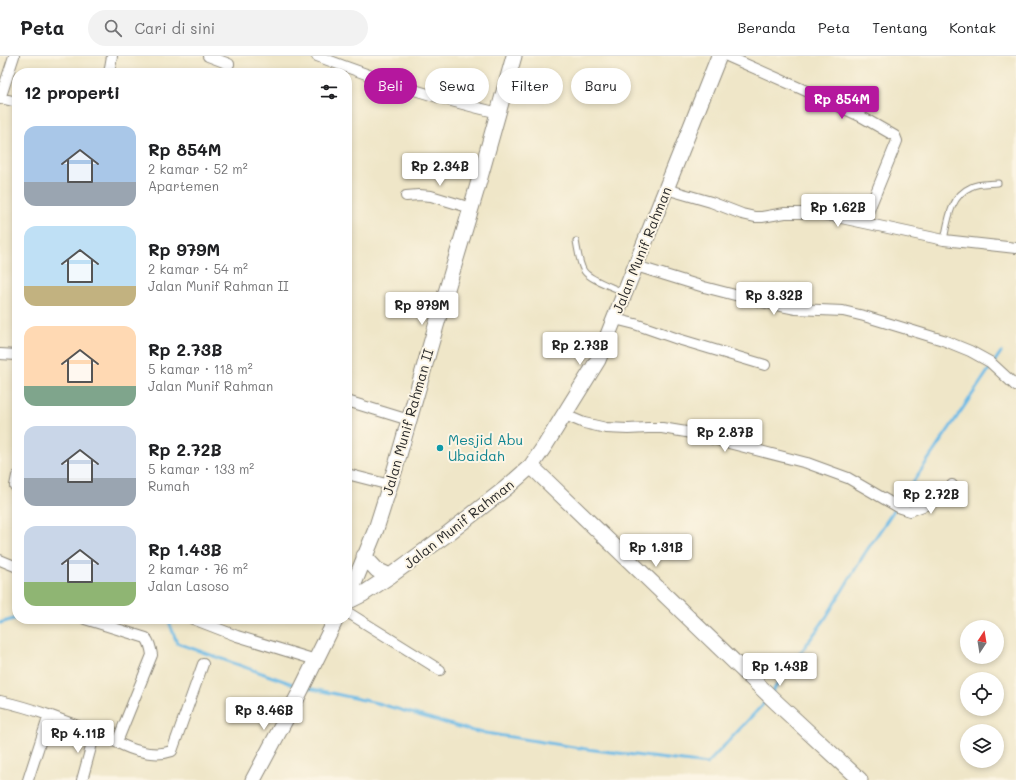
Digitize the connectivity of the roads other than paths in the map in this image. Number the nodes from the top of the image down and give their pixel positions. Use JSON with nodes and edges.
{"nodes":[{"id":1,"x":14,"y":56,"type":"edge"},
{"id":2,"x":112,"y":56,"type":"edge"},
{"id":3,"x":208,"y":56,"type":"edge"},
{"id":4,"x":318,"y":56,"type":"edge"},
{"id":5,"x":514,"y":56,"type":"edge"},
{"id":6,"x":719,"y":56,"type":"edge"},
{"id":7,"x":727,"y":56,"type":"edge"},
{"id":8,"x":229,"y":64,"type":"dead end"},
{"id":9,"x":110,"y":68,"type":"edge"},
{"id":10,"x":349,"y":68,"type":"edge"},
{"id":11,"x":352,"y":69,"type":"edge"},
{"id":12,"x":0,"y":99,"type":"edge"},
{"id":13,"x":12,"y":101,"type":"edge"},
{"id":14,"x":499,"y":113,"type":"junction"},
{"id":15,"x":998,"y":183,"type":"dead end"},
{"id":16,"x":666,"y":189,"type":"junction"},
{"id":17,"x":406,"y":196,"type":"dead end"},
{"id":18,"x":471,"y":208,"type":"junction"},
{"id":19,"x":864,"y":222,"type":"junction"},
{"id":20,"x":944,"y":240,"type":"junction"},
{"id":21,"x":576,"y":241,"type":"dead end"},
{"id":22,"x":1016,"y":248,"type":"edge"},
{"id":23,"x":636,"y":266,"type":"junction"},
{"id":24,"x":625,"y":293,"type":"junction"},
{"id":25,"x":615,"y":319,"type":"junction"},
{"id":26,"x":0,"y":354,"type":"edge"},
{"id":27,"x":12,"y":355,"type":"edge"},
{"id":28,"x":765,"y":365,"type":"dead end"},
{"id":29,"x":1016,"y":386,"type":"edge"},
{"id":30,"x":352,"y":403,"type":"edge"},
{"id":31,"x":565,"y":415,"type":"junction"},
{"id":32,"x":409,"y":420,"type":"junction"},
{"id":33,"x":531,"y":466,"type":"junction"},
{"id":34,"x":352,"y":475,"type":"edge"},
{"id":35,"x":390,"y":485,"type":"junction"},
{"id":36,"x":952,"y":485,"type":"dead end"},
{"id":37,"x":364,"y":556,"type":"junction"},
{"id":38,"x":0,"y":560,"type":"edge"},
{"id":39,"x":12,"y":565,"type":"edge"},
{"id":40,"x":390,"y":576,"type":"junction"},
{"id":41,"x":352,"y":588,"type":"edge"},
{"id":42,"x":352,"y":600,"type":"edge"},
{"id":43,"x":352,"y":615,"type":"edge"},
{"id":44,"x":102,"y":624,"type":"edge"},
{"id":45,"x":206,"y":624,"type":"edge"},
{"id":46,"x":334,"y":624,"type":"edge"},
{"id":47,"x":316,"y":660,"type":"junction"},
{"id":48,"x":203,"y":664,"type":"dead end"},
{"id":49,"x":440,"y":670,"type":"dead end"},
{"id":50,"x":0,"y":701,"type":"edge"},
{"id":51,"x":49,"y":715,"type":"junction"},
{"id":52,"x":95,"y":733,"type":"junction"},
{"id":53,"x":118,"y":742,"type":"junction"},
{"id":54,"x":28,"y":780,"type":"edge"},
{"id":55,"x":82,"y":780,"type":"edge"},
{"id":56,"x":252,"y":780,"type":"edge"},
{"id":57,"x":860,"y":780,"type":"edge"}],
"edges":[{"from":1,"to":12,"type":"street"},
{"from":2,"to":9,"type":"street"},
{"from":3,"to":8,"type":"street"},
{"from":4,"to":10,"type":"street"},
{"from":5,"to":14,"type":"street","name":"Jalan Munif Rahman II"},
{"from":6,"to":16,"type":"street","name":"Jalan Munif Rahman"},
{"from":7,"to":19,"type":"street"},
{"from":11,"to":14,"type":"street"},
{"from":12,"to":13,"type":"street"},
{"from":14,"to":18,"type":"street","name":"Jalan Munif Rahman II"},
{"from":15,"to":20,"type":"lane"},
{"from":16,"to":19,"type":"street"},
{"from":16,"to":23,"type":"street","name":"Jalan Munif Rahman"},
{"from":17,"to":18,"type":"street"},
{"from":18,"to":32,"type":"street","name":"Jalan Munif Rahman II"},
{"from":19,"to":20,"type":"street"},
{"from":20,"to":22,"type":"street"},
{"from":21,"to":24,"type":"lane"},
{"from":23,"to":24,"type":"street","name":"Jalan Munif Rahman"},
{"from":23,"to":29,"type":"street"},
{"from":24,"to":25,"type":"street","name":"Jalan Munif Rahman"},
{"from":25,"to":28,"type":"street"},
{"from":25,"to":31,"type":"street","name":"Jalan Munif Rahman"},
{"from":26,"to":27,"type":"street"},
{"from":30,"to":32,"type":"street"},
{"from":31,"to":33,"type":"street","name":"Jalan Munif Rahman"},
{"from":31,"to":36,"type":"street"},
{"from":32,"to":35,"type":"street","name":"Jalan Munif Rahman II"},
{"from":33,"to":40,"type":"street","name":"Jalan Munif Rahman"},
{"from":33,"to":57,"type":"street"},
{"from":34,"to":35,"type":"street"},
{"from":35,"to":37,"type":"street","name":"Jalan Munif Rahman II"},
{"from":37,"to":40,"type":"street"},
{"from":37,"to":41,"type":"street","name":"Jalan Munif Rahman II"},
{"from":38,"to":39,"type":"street"},
{"from":40,"to":42,"type":"street","name":"Jalan Munif Rahman"},
{"from":43,"to":49,"type":"street"},
{"from":44,"to":53,"type":"street"},
{"from":45,"to":47,"type":"street"},
{"from":46,"to":47,"type":"street"},
{"from":47,"to":56,"type":"street"},
{"from":48,"to":53,"type":"street"},
{"from":50,"to":51,"type":"street"},
{"from":51,"to":52,"type":"street"},
{"from":51,"to":54,"type":"street"},
{"from":52,"to":53,"type":"street"},
{"from":52,"to":55,"type":"street"}]}
